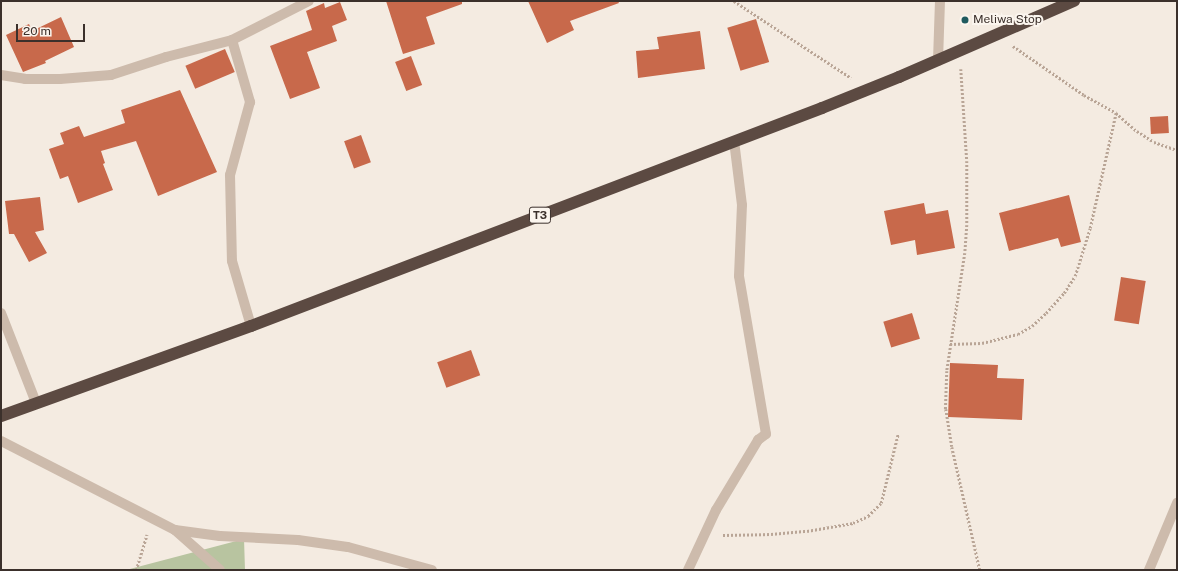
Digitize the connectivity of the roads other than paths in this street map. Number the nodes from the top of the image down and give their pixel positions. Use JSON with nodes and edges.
{"nodes":[{"id":1,"x":308,"y":1,"type":"edge"},
{"id":2,"x":940,"y":1,"type":"edge"},
{"id":3,"x":1074,"y":1,"type":"edge"},
{"id":4,"x":232,"y":40,"type":"junction"},
{"id":5,"x":938,"y":61,"type":"junction"},
{"id":6,"x":1,"y":75,"type":"edge"},
{"id":7,"x":734,"y":141,"type":"junction"},
{"id":8,"x":1,"y":312,"type":"edge"},
{"id":9,"x":251,"y":326,"type":"junction"},
{"id":10,"x":36,"y":403,"type":"junction"},
{"id":11,"x":1,"y":416,"type":"edge"},
{"id":12,"x":1,"y":442,"type":"edge"},
{"id":13,"x":1177,"y":503,"type":"edge"},
{"id":14,"x":174,"y":530,"type":"junction"},
{"id":15,"x":220,"y":570,"type":"edge"},
{"id":16,"x":432,"y":570,"type":"edge"},
{"id":17,"x":688,"y":570,"type":"edge"},
{"id":18,"x":1149,"y":570,"type":"edge"}],
"edges":[{"from":1,"to":4,"type":"street"},
{"from":2,"to":5,"type":"street"},
{"from":3,"to":5,"type":"highway","number":"T3"},
{"from":4,"to":6,"type":"street"},
{"from":4,"to":9,"type":"street"},
{"from":5,"to":7,"type":"highway","number":"T3"},
{"from":7,"to":9,"type":"highway","number":"T3"},
{"from":7,"to":17,"type":"street"},
{"from":8,"to":10,"type":"street"},
{"from":9,"to":10,"type":"highway","number":"T3"},
{"from":10,"to":11,"type":"highway","number":"T3"},
{"from":12,"to":14,"type":"street"},
{"from":13,"to":18,"type":"street"},
{"from":14,"to":15,"type":"street"},
{"from":14,"to":16,"type":"street"}]}
